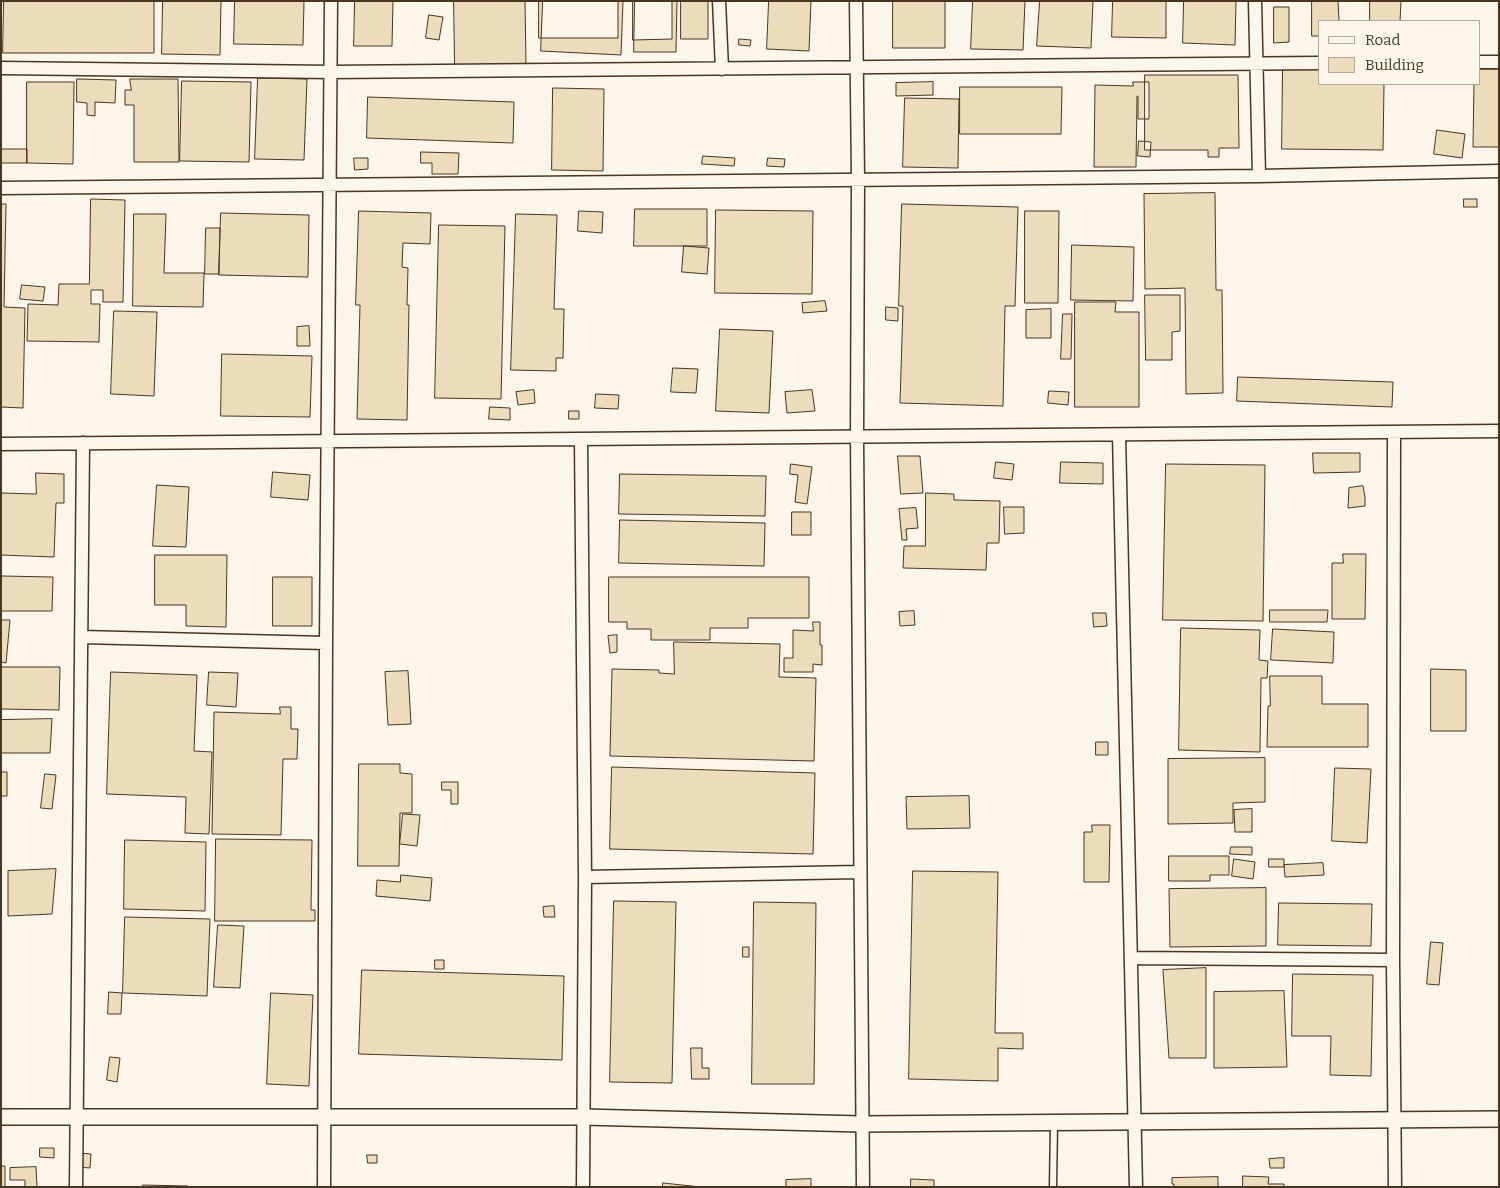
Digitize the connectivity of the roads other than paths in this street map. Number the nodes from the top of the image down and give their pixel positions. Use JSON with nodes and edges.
{"nodes":[{"id":1,"x":331,"y":1,"type":"edge"},
{"id":2,"x":719,"y":1,"type":"edge"},
{"id":3,"x":856,"y":1,"type":"edge"},
{"id":4,"x":1256,"y":1,"type":"edge"},
{"id":5,"x":1480,"y":62,"type":"edge"},
{"id":6,"x":1499,"y":62,"type":"edge"},
{"id":7,"x":1318,"y":63,"type":"edge"},
{"id":8,"x":1256,"y":64,"type":"junction"},
{"id":9,"x":856,"y":67,"type":"junction"},
{"id":10,"x":1,"y":68,"type":"edge"},
{"id":11,"x":722,"y":70,"type":"junction"},
{"id":12,"x":331,"y":72,"type":"junction"},
{"id":13,"x":1499,"y":171,"type":"edge"},
{"id":14,"x":1259,"y":176,"type":"junction"},
{"id":15,"x":858,"y":180,"type":"junction"},
{"id":16,"x":330,"y":184,"type":"junction"},
{"id":17,"x":1,"y":188,"type":"edge"},
{"id":18,"x":1499,"y":431,"type":"edge"},
{"id":19,"x":1394,"y":432,"type":"junction"},
{"id":20,"x":1120,"y":434,"type":"junction"},
{"id":21,"x":857,"y":437,"type":"junction"},
{"id":22,"x":580,"y":439,"type":"junction"},
{"id":23,"x":328,"y":441,"type":"junction"},
{"id":24,"x":83,"y":443,"type":"junction"},
{"id":25,"x":1,"y":444,"type":"edge"},
{"id":26,"x":81,"y":637,"type":"junction"},
{"id":27,"x":326,"y":643,"type":"junction"},
{"id":28,"x":859,"y":872,"type":"junction"},
{"id":29,"x":585,"y":877,"type":"junction"},
{"id":30,"x":1131,"y":958,"type":"junction"},
{"id":31,"x":1393,"y":960,"type":"junction"},
{"id":32,"x":324,"y":1116,"type":"junction"},
{"id":33,"x":1,"y":1117,"type":"edge"},
{"id":34,"x":583,"y":1117,"type":"junction"},
{"id":35,"x":77,"y":1118,"type":"junction"},
{"id":36,"x":1499,"y":1119,"type":"edge"},
{"id":37,"x":1394,"y":1120,"type":"junction"},
{"id":38,"x":1054,"y":1122,"type":"junction"},
{"id":39,"x":1135,"y":1122,"type":"junction"},
{"id":40,"x":861,"y":1124,"type":"junction"},
{"id":41,"x":76,"y":1187,"type":"edge"},
{"id":42,"x":324,"y":1187,"type":"edge"},
{"id":43,"x":583,"y":1187,"type":"edge"},
{"id":44,"x":863,"y":1187,"type":"edge"},
{"id":45,"x":1053,"y":1187,"type":"edge"},
{"id":46,"x":1136,"y":1187,"type":"edge"},
{"id":47,"x":1395,"y":1187,"type":"edge"}],
"edges":[{"from":1,"to":12,"type":"street"},
{"from":2,"to":11,"type":"street"},
{"from":3,"to":9,"type":"street"},
{"from":4,"to":8,"type":"street"},
{"from":5,"to":6,"type":"street"},
{"from":7,"to":8,"type":"street"},
{"from":8,"to":9,"type":"street"},
{"from":8,"to":14,"type":"street"},
{"from":9,"to":11,"type":"street"},
{"from":9,"to":15,"type":"street"},
{"from":10,"to":12,"type":"street"},
{"from":11,"to":12,"type":"street"},
{"from":12,"to":16,"type":"street"},
{"from":13,"to":14,"type":"street"},
{"from":14,"to":15,"type":"street"},
{"from":15,"to":16,"type":"street"},
{"from":15,"to":21,"type":"street"},
{"from":16,"to":17,"type":"street"},
{"from":16,"to":23,"type":"street"},
{"from":18,"to":19,"type":"street"},
{"from":19,"to":20,"type":"street"},
{"from":19,"to":31,"type":"street"},
{"from":20,"to":21,"type":"street"},
{"from":20,"to":30,"type":"street"},
{"from":21,"to":22,"type":"street"},
{"from":21,"to":28,"type":"street"},
{"from":22,"to":23,"type":"street"},
{"from":22,"to":29,"type":"street"},
{"from":23,"to":24,"type":"street"},
{"from":23,"to":27,"type":"street"},
{"from":24,"to":25,"type":"street"},
{"from":24,"to":26,"type":"street"},
{"from":26,"to":27,"type":"street"},
{"from":26,"to":35,"type":"street"},
{"from":27,"to":32,"type":"street"},
{"from":28,"to":29,"type":"street"},
{"from":28,"to":40,"type":"street"},
{"from":29,"to":34,"type":"street"},
{"from":30,"to":31,"type":"street"},
{"from":30,"to":39,"type":"street"},
{"from":31,"to":37,"type":"street"},
{"from":32,"to":34,"type":"street"},
{"from":32,"to":35,"type":"street"},
{"from":32,"to":42,"type":"street"},
{"from":33,"to":35,"type":"street"},
{"from":34,"to":40,"type":"street"},
{"from":34,"to":43,"type":"street"},
{"from":35,"to":41,"type":"street"},
{"from":36,"to":37,"type":"street"},
{"from":37,"to":39,"type":"street"},
{"from":37,"to":47,"type":"street"},
{"from":38,"to":39,"type":"street"},
{"from":38,"to":40,"type":"street"},
{"from":38,"to":45,"type":"lane"},
{"from":39,"to":46,"type":"street"},
{"from":40,"to":44,"type":"street"}]}
